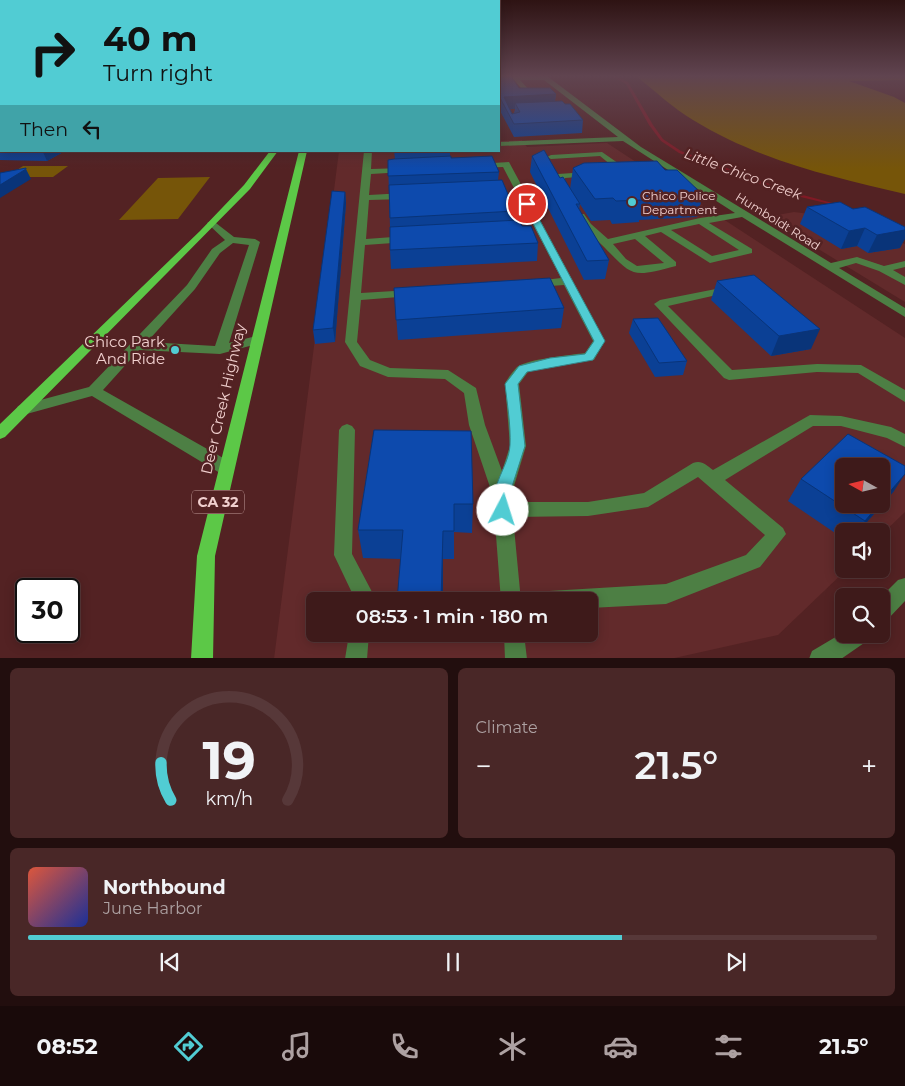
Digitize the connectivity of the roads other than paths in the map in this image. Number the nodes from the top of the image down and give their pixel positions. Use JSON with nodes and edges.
{"nodes":[{"id":1,"x":577,"y":107,"type":"edge"},
{"id":2,"x":625,"y":139,"type":"junction"},
{"id":3,"x":541,"y":142,"type":"junction"},
{"id":4,"x":500,"y":144,"type":"edge"},
{"id":5,"x":273,"y":152,"type":"edge"},
{"id":6,"x":303,"y":152,"type":"edge"},
{"id":7,"x":368,"y":152,"type":"edge"},
{"id":8,"x":467,"y":166,"type":"edge"},
{"id":9,"x":556,"y":166,"type":"junction"},
{"id":10,"x":417,"y":169,"type":"edge"},
{"id":11,"x":367,"y":172,"type":"junction"},
{"id":12,"x":413,"y":196,"type":"edge"},
{"id":13,"x":365,"y":198,"type":"junction"},
{"id":14,"x":743,"y":214,"type":"junction"},
{"id":15,"x":700,"y":221,"type":"junction"},
{"id":16,"x":212,"y":224,"type":"junction"},
{"id":17,"x":663,"y":229,"type":"junction"},
{"id":18,"x":636,"y":235,"type":"junction"},
{"id":19,"x":418,"y":239,"type":"edge"},
{"id":20,"x":230,"y":240,"type":"junction"},
{"id":21,"x":360,"y":242,"type":"junction"},
{"id":22,"x":606,"y":243,"type":"junction"},
{"id":23,"x":905,"y":264,"type":"edge"},
{"id":24,"x":829,"y":267,"type":"junction"},
{"id":25,"x":882,"y":269,"type":"junction"},
{"id":26,"x":568,"y":281,"type":"junction"},
{"id":27,"x":905,"y":282,"type":"edge"},
{"id":28,"x":520,"y":285,"type":"edge"},
{"id":29,"x":726,"y":290,"type":"edge"},
{"id":30,"x":423,"y":292,"type":"edge"},
{"id":31,"x":355,"y":297,"type":"junction"},
{"id":32,"x":905,"y":313,"type":"edge"},
{"id":33,"x":256,"y":340,"type":"junction"},
{"id":34,"x":136,"y":346,"type":"junction"},
{"id":35,"x":220,"y":350,"type":"junction"},
{"id":36,"x":94,"y":391,"type":"junction"},
{"id":37,"x":905,"y":397,"type":"edge"},
{"id":38,"x":23,"y":410,"type":"junction"},
{"id":39,"x":347,"y":430,"type":"dead end"},
{"id":40,"x":0,"y":433,"type":"edge"},
{"id":41,"x":905,"y":441,"type":"edge"},
{"id":42,"x":226,"y":468,"type":"junction"},
{"id":43,"x":712,"y":479,"type":"junction"},
{"id":44,"x":502,"y":503,"type":"junction"},
{"id":45,"x":905,"y":587,"type":"edge"},
{"id":46,"x":361,"y":592,"type":"edge"},
{"id":47,"x":510,"y":592,"type":"edge"},
{"id":48,"x":598,"y":598,"type":"edge"},
{"id":49,"x":890,"y":603,"type":"edge"},
{"id":50,"x":358,"y":642,"type":"edge"},
{"id":51,"x":515,"y":642,"type":"edge"},
{"id":52,"x":845,"y":643,"type":"edge"},
{"id":53,"x":202,"y":658,"type":"edge"},
{"id":54,"x":356,"y":658,"type":"edge"},
{"id":55,"x":516,"y":658,"type":"edge"},
{"id":56,"x":820,"y":658,"type":"edge"}],
"edges":[{"from":1,"to":2,"type":"street","name":"Humboldt Road"},
{"from":2,"to":3,"type":"street"},
{"from":2,"to":14,"type":"street","name":"Humboldt Road"},
{"from":3,"to":4,"type":"street"},
{"from":3,"to":9,"type":"street"},
{"from":5,"to":16,"type":"main road"},
{"from":6,"to":33,"type":"main road","name":"Deer Creek Highway","number":"CA 32"},
{"from":7,"to":11,"type":"street"},
{"from":8,"to":26,"type":"street"},
{"from":9,"to":9,"type":"street"},
{"from":9,"to":22,"type":"street"},
{"from":10,"to":11,"type":"street"},
{"from":11,"to":13,"type":"street"},
{"from":12,"to":13,"type":"street"},
{"from":13,"to":21,"type":"street"},
{"from":14,"to":15,"type":"street"},
{"from":14,"to":24,"type":"street","name":"Humboldt Road"},
{"from":15,"to":17,"type":"street"},
{"from":15,"to":17,"type":"street"},
{"from":16,"to":20,"type":"street"},
{"from":16,"to":38,"type":"main road"},
{"from":17,"to":18,"type":"street"},
{"from":18,"to":22,"type":"street"},
{"from":18,"to":22,"type":"street"},
{"from":19,"to":21,"type":"street"},
{"from":20,"to":34,"type":"street"},
{"from":20,"to":35,"type":"street"},
{"from":21,"to":31,"type":"street"},
{"from":23,"to":25,"type":"street"},
{"from":24,"to":25,"type":"street"},
{"from":24,"to":32,"type":"street","name":"Humboldt Road"},
{"from":25,"to":27,"type":"street"},
{"from":26,"to":28,"type":"street"},
{"from":26,"to":44,"type":"street"},
{"from":29,"to":37,"type":"street"},
{"from":30,"to":31,"type":"street"},
{"from":31,"to":44,"type":"street"},
{"from":33,"to":35,"type":"street"},
{"from":33,"to":42,"type":"main road","name":"Deer Creek Highway","number":"CA 32"},
{"from":34,"to":35,"type":"street"},
{"from":34,"to":36,"type":"street"},
{"from":36,"to":38,"type":"street"},
{"from":36,"to":42,"type":"street"},
{"from":38,"to":40,"type":"main road"},
{"from":39,"to":46,"type":"street"},
{"from":41,"to":43,"type":"street"},
{"from":42,"to":53,"type":"main road","name":"Deer Creek Highway","number":"CA 32"},
{"from":43,"to":44,"type":"street"},
{"from":43,"to":48,"type":"street"},
{"from":44,"to":47,"type":"street"},
{"from":45,"to":49,"type":"street"},
{"from":50,"to":54,"type":"street"},
{"from":51,"to":55,"type":"street"},
{"from":52,"to":56,"type":"street"}]}
